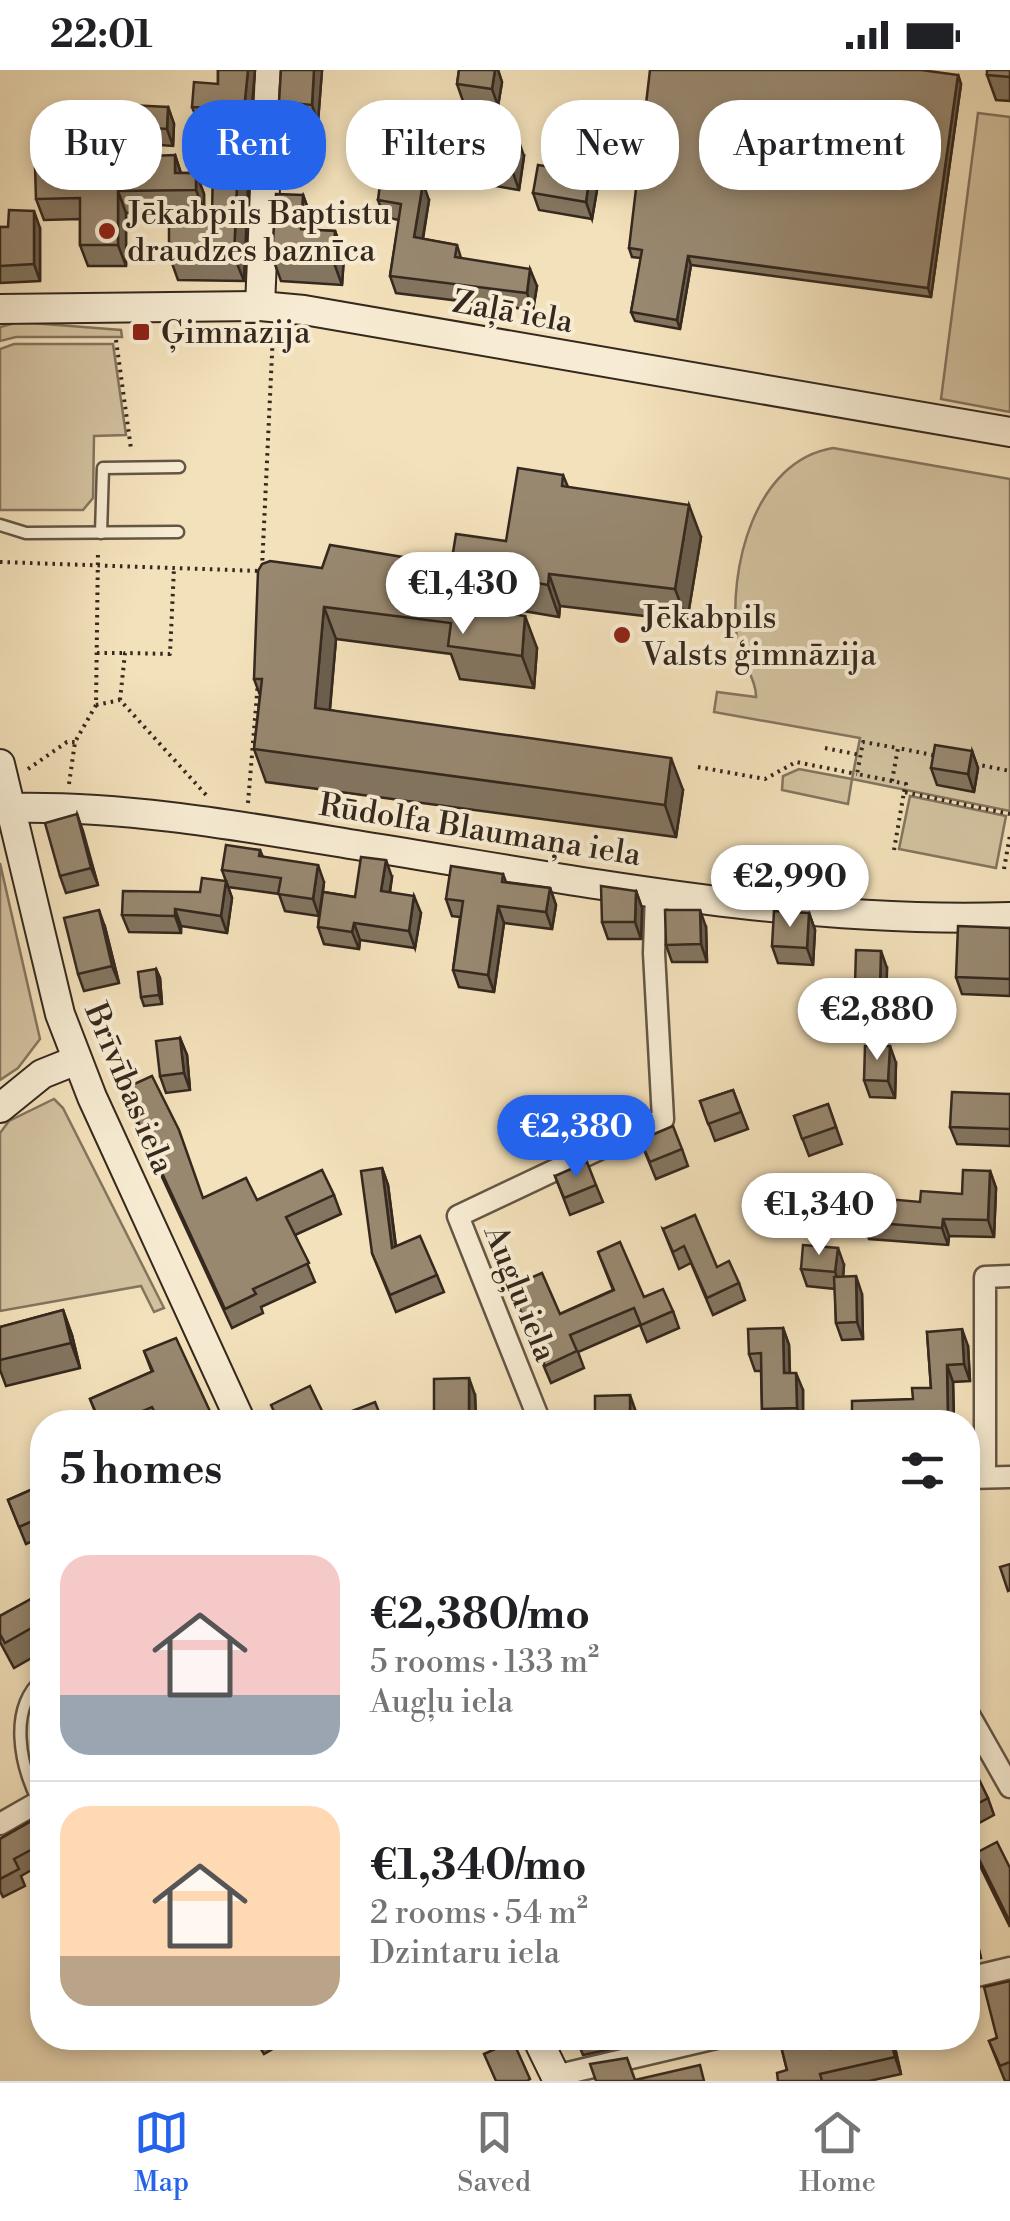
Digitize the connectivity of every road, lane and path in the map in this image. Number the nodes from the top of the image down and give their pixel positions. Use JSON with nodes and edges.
{"nodes":[{"id":1,"x":270,"y":70,"type":"edge"},
{"id":2,"x":0,"y":309,"type":"edge"},
{"id":3,"x":267,"y":317,"type":"junction"},
{"id":4,"x":116,"y":340,"type":"dead end"},
{"id":5,"x":1010,"y":432,"type":"edge"},
{"id":6,"x":179,"y":466,"type":"dead end"},
{"id":7,"x":130,"y":467,"type":"junction"},
{"id":8,"x":0,"y":525,"type":"edge"},
{"id":9,"x":178,"y":532,"type":"dead end"},
{"id":10,"x":100,"y":533,"type":"junction"},
{"id":11,"x":0,"y":562,"type":"edge"},
{"id":12,"x":98,"y":566,"type":"junction"},
{"id":13,"x":174,"y":568,"type":"junction"},
{"id":14,"x":97,"y":653,"type":"junction"},
{"id":15,"x":125,"y":653,"type":"junction"},
{"id":16,"x":258,"y":681,"type":"edge"},
{"id":17,"x":120,"y":700,"type":"junction"},
{"id":18,"x":96,"y":704,"type":"junction"},
{"id":19,"x":75,"y":742,"type":"junction"},
{"id":20,"x":825,"y":748,"type":"dead end"},
{"id":21,"x":898,"y":748,"type":"junction"},
{"id":22,"x":860,"y":756,"type":"junction"},
{"id":23,"x":954,"y":760,"type":"edge"},
{"id":24,"x":973,"y":764,"type":"edge"},
{"id":25,"x":698,"y":767,"type":"dead end"},
{"id":26,"x":11,"y":768,"type":"edge"},
{"id":27,"x":1010,"y":771,"type":"edge"},
{"id":28,"x":857,"y":774,"type":"junction"},
{"id":29,"x":892,"y":781,"type":"junction"},
{"id":30,"x":69,"y":788,"type":"dead end"},
{"id":31,"x":904,"y":792,"type":"junction"},
{"id":32,"x":213,"y":803,"type":"dead end"},
{"id":33,"x":4,"y":808,"type":"edge"},
{"id":34,"x":1010,"y":814,"type":"edge"},
{"id":35,"x":247,"y":827,"type":"junction"},
{"id":36,"x":1010,"y":835,"type":"edge"},
{"id":37,"x":894,"y":850,"type":"dead end"},
{"id":38,"x":1004,"y":868,"type":"dead end"},
{"id":39,"x":656,"y":893,"type":"junction"},
{"id":40,"x":1010,"y":917,"type":"edge"},
{"id":41,"x":77,"y":1060,"type":"junction"},
{"id":42,"x":0,"y":1108,"type":"edge"},
{"id":43,"x":1010,"y":1276,"type":"edge"},
{"id":44,"x":236,"y":1410,"type":"edge"},
{"id":45,"x":535,"y":1410,"type":"edge"},
{"id":46,"x":979,"y":1410,"type":"edge"},
{"id":47,"x":1010,"y":1477,"type":"edge"},
{"id":48,"x":980,"y":1478,"type":"edge"},
{"id":49,"x":30,"y":1693,"type":"edge"},
{"id":50,"x":980,"y":1734,"type":"edge"},
{"id":51,"x":30,"y":1778,"type":"edge"},
{"id":52,"x":1010,"y":1787,"type":"edge"},
{"id":53,"x":30,"y":1807,"type":"edge"},
{"id":54,"x":0,"y":1824,"type":"edge"},
{"id":55,"x":1010,"y":1968,"type":"edge"},
{"id":56,"x":980,"y":1975,"type":"edge"},
{"id":57,"x":543,"y":2050,"type":"edge"},
{"id":58,"x":668,"y":2050,"type":"edge"},
{"id":59,"x":557,"y":2078,"type":"edge"}],
"edges":[{"from":1,"to":3,"type":"main road"},
{"from":2,"to":3,"type":"main road","name":"Zaļā iela"},
{"from":3,"to":5,"type":"main road","name":"Zaļā iela"},
{"from":3,"to":13,"type":"path"},
{"from":4,"to":7,"type":"path"},
{"from":6,"to":7,"type":"lane"},
{"from":7,"to":10,"type":"lane"},
{"from":8,"to":10,"type":"lane"},
{"from":9,"to":10,"type":"lane"},
{"from":10,"to":12,"type":"path"},
{"from":11,"to":12,"type":"path"},
{"from":12,"to":13,"type":"path"},
{"from":12,"to":14,"type":"path"},
{"from":13,"to":15,"type":"path"},
{"from":14,"to":15,"type":"path"},
{"from":14,"to":18,"type":"path"},
{"from":15,"to":17,"type":"path"},
{"from":16,"to":35,"type":"path"},
{"from":17,"to":18,"type":"path"},
{"from":17,"to":32,"type":"path"},
{"from":18,"to":19,"type":"path"},
{"from":19,"to":26,"type":"path"},
{"from":19,"to":30,"type":"path"},
{"from":20,"to":22,"type":"path"},
{"from":21,"to":22,"type":"path"},
{"from":21,"to":23,"type":"path"},
{"from":21,"to":29,"type":"path"},
{"from":22,"to":28,"type":"path"},
{"from":24,"to":27,"type":"path"},
{"from":25,"to":28,"type":"path"},
{"from":26,"to":33,"type":"main road","name":"Brīvības iela"},
{"from":28,"to":29,"type":"path"},
{"from":29,"to":31,"type":"path"},
{"from":31,"to":34,"type":"path"},
{"from":31,"to":37,"type":"path"},
{"from":33,"to":35,"type":"main road","name":"Rūdolfa Blaumaņa iela"},
{"from":33,"to":41,"type":"main road","name":"Brīvības iela"},
{"from":35,"to":39,"type":"main road","name":"Rūdolfa Blaumaņa iela"},
{"from":36,"to":38,"type":"path"},
{"from":39,"to":40,"type":"main road","name":"Rūdolfa Blaumaņa iela"},
{"from":39,"to":45,"type":"street","name":"Augļu iela"},
{"from":41,"to":42,"type":"main road"},
{"from":41,"to":44,"type":"main road","name":"Brīvības iela"},
{"from":43,"to":46,"type":"street"},
{"from":47,"to":48,"type":"street"},
{"from":49,"to":51,"type":"lane"},
{"from":50,"to":52,"type":"street"},
{"from":53,"to":54,"type":"street"},
{"from":55,"to":56,"type":"street"},
{"from":57,"to":59,"type":"main road"},
{"from":58,"to":59,"type":"street"}]}
